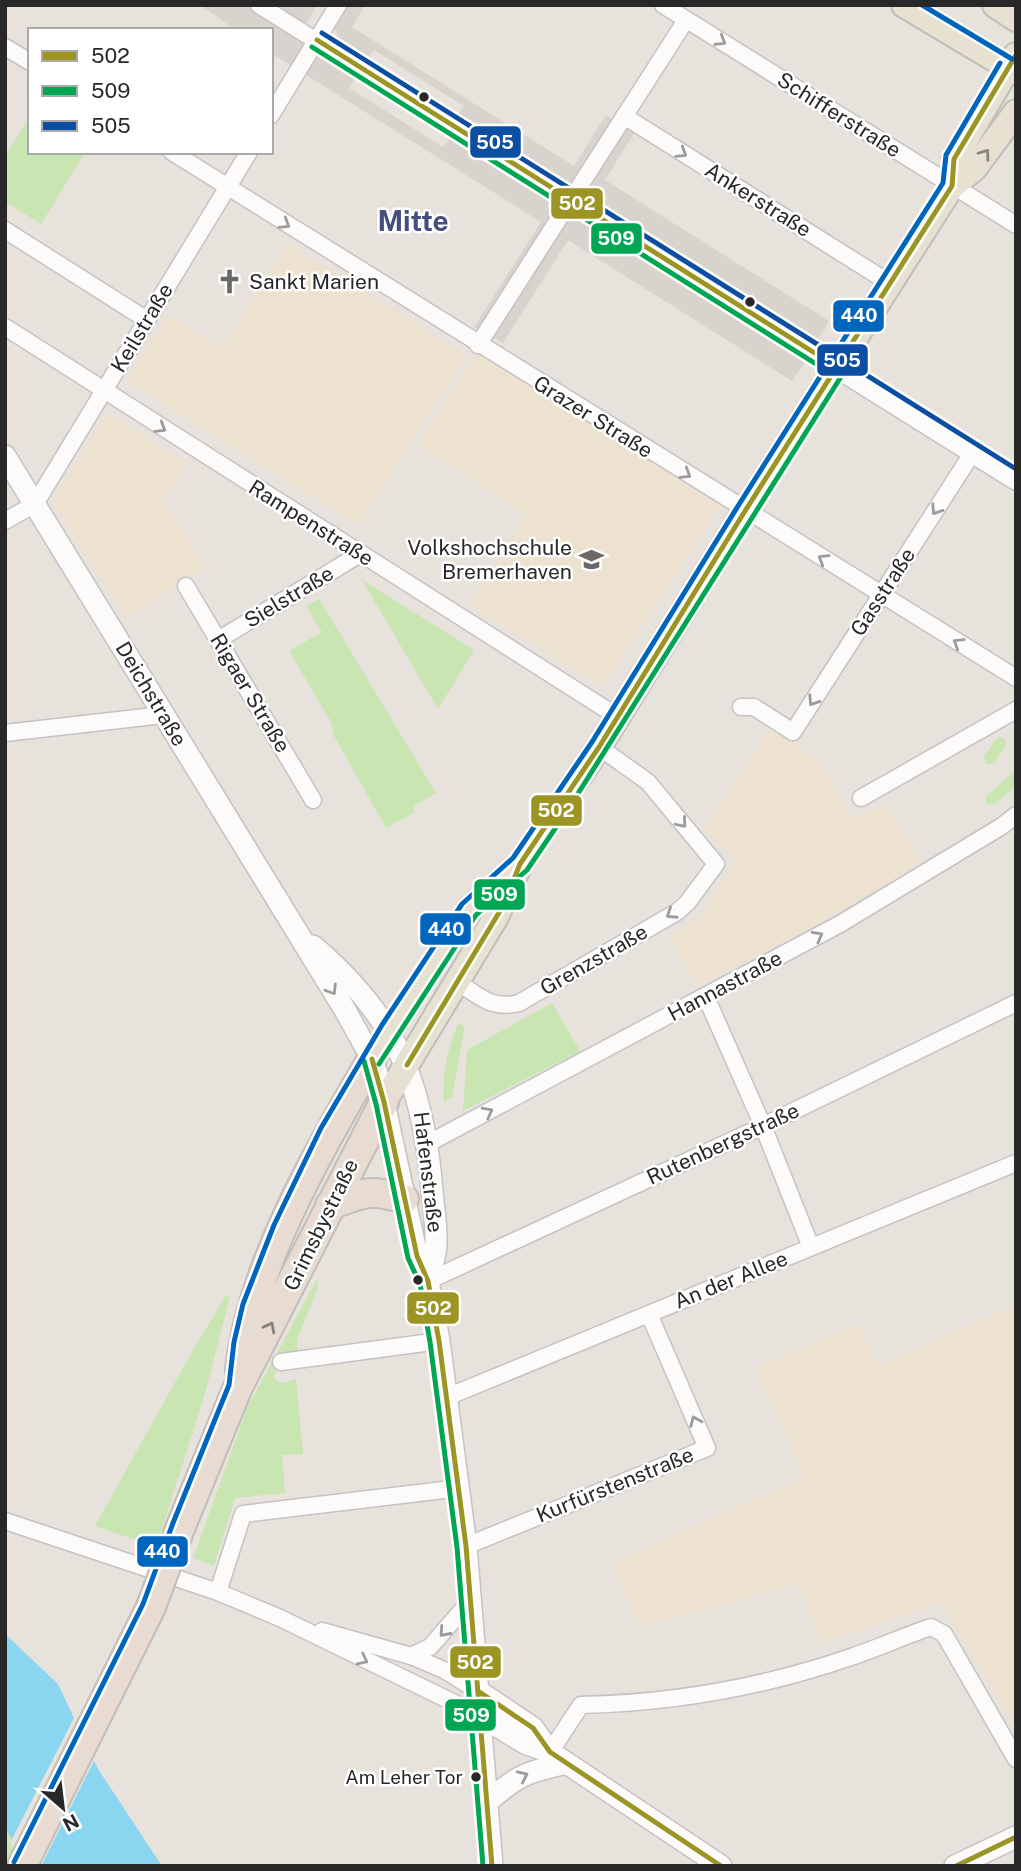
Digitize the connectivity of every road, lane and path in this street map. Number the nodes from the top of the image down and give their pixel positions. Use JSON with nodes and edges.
{"nodes":[{"id":1,"x":259,"y":5,"type":"edge"},
{"id":2,"x":338,"y":5,"type":"edge"},
{"id":3,"x":663,"y":5,"type":"edge"},
{"id":4,"x":904,"y":5,"type":"edge"},
{"id":5,"x":686,"y":20,"type":"junction"},
{"id":6,"x":317,"y":40,"type":"junction"},
{"id":7,"x":5,"y":47,"type":"edge"},
{"id":8,"x":28,"y":61,"type":"edge"},
{"id":9,"x":1013,"y":65,"type":"edge"},
{"id":10,"x":273,"y":112,"type":"edge"},
{"id":11,"x":1016,"y":112,"type":"edge"},
{"id":12,"x":624,"y":116,"type":"junction"},
{"id":13,"x":175,"y":154,"type":"edge"},
{"id":14,"x":248,"y":154,"type":"edge"},
{"id":15,"x":953,"y":186,"type":"junction"},
{"id":16,"x":228,"y":187,"type":"junction"},
{"id":17,"x":571,"y":200,"type":"junction"},
{"id":18,"x":1016,"y":225,"type":"edge"},
{"id":19,"x":5,"y":230,"type":"edge"},
{"id":20,"x":891,"y":284,"type":"junction"},
{"id":21,"x":147,"y":320,"type":"junction"},
{"id":22,"x":5,"y":327,"type":"edge"},
{"id":23,"x":478,"y":345,"type":"junction"},
{"id":24,"x":837,"y":368,"type":"junction"},
{"id":25,"x":103,"y":391,"type":"junction"},
{"id":26,"x":973,"y":452,"type":"junction"},
{"id":27,"x":5,"y":456,"type":"edge"},
{"id":28,"x":1016,"y":479,"type":"edge"},
{"id":29,"x":35,"y":504,"type":"junction"},
{"id":30,"x":745,"y":511,"type":"junction"},
{"id":31,"x":5,"y":522,"type":"edge"},
{"id":32,"x":360,"y":554,"type":"junction"},
{"id":33,"x":186,"y":586,"type":"dead end"},
{"id":34,"x":881,"y":595,"type":"junction"},
{"id":35,"x":218,"y":640,"type":"junction"},
{"id":36,"x":1016,"y":678,"type":"edge"},
{"id":37,"x":741,"y":707,"type":"dead end"},
{"id":38,"x":1016,"y":710,"type":"edge"},
{"id":39,"x":163,"y":715,"type":"junction"},
{"id":40,"x":618,"y":717,"type":"junction"},
{"id":41,"x":5,"y":733,"type":"edge"},
{"id":42,"x":599,"y":747,"type":"junction"},
{"id":43,"x":861,"y":798,"type":"dead end"},
{"id":44,"x":313,"y":800,"type":"dead end"},
{"id":45,"x":1016,"y":815,"type":"edge"},
{"id":46,"x":520,"y":864,"type":"junction"},
{"id":47,"x":296,"y":932,"type":"junction"},
{"id":48,"x":456,"y":981,"type":"junction"},
{"id":49,"x":706,"y":997,"type":"junction"},
{"id":50,"x":1016,"y":1003,"type":"edge"},
{"id":51,"x":389,"y":1030,"type":"junction"},
{"id":52,"x":372,"y":1059,"type":"junction"},
{"id":53,"x":407,"y":1065,"type":"junction"},
{"id":54,"x":384,"y":1102,"type":"junction"},
{"id":55,"x":763,"y":1126,"type":"junction"},
{"id":56,"x":427,"y":1144,"type":"junction"},
{"id":57,"x":1016,"y":1163,"type":"edge"},
{"id":58,"x":404,"y":1199,"type":"junction"},
{"id":59,"x":330,"y":1205,"type":"junction"},
{"id":60,"x":811,"y":1247,"type":"junction"},
{"id":61,"x":428,"y":1280,"type":"junction"},
{"id":62,"x":649,"y":1314,"type":"junction"},
{"id":63,"x":439,"y":1341,"type":"junction"},
{"id":64,"x":281,"y":1363,"type":"dead end"},
{"id":65,"x":238,"y":1387,"type":"junction"},
{"id":66,"x":447,"y":1397,"type":"junction"},
{"id":67,"x":460,"y":1488,"type":"junction"},
{"id":68,"x":5,"y":1521,"type":"edge"},
{"id":69,"x":466,"y":1546,"type":"junction"},
{"id":70,"x":218,"y":1592,"type":"junction"},
{"id":71,"x":471,"y":1600,"type":"junction"},
{"id":72,"x":280,"y":1618,"type":"junction"},
{"id":73,"x":411,"y":1656,"type":"junction"},
{"id":74,"x":478,"y":1691,"type":"junction"},
{"id":75,"x":479,"y":1715,"type":"junction"},
{"id":76,"x":558,"y":1758,"type":"junction"},
{"id":77,"x":1016,"y":1759,"type":"edge"},
{"id":78,"x":486,"y":1803,"type":"junction"},
{"id":79,"x":1016,"y":1837,"type":"edge"},
{"id":80,"x":717,"y":1864,"type":"edge"},
{"id":81,"x":22,"y":1866,"type":"edge"},
{"id":82,"x":492,"y":1866,"type":"edge"},
{"id":83,"x":955,"y":1866,"type":"edge"}],
"edges":[{"from":1,"to":6,"type":"street"},
{"from":2,"to":6,"type":"street"},
{"from":3,"to":5,"type":"street","name":"Schifferstraße"},
{"from":4,"to":9,"type":"main road"},
{"from":5,"to":12,"type":"street"},
{"from":5,"to":15,"type":"street","name":"Schifferstraße","one_way":true},
{"from":6,"to":10,"type":"street"},
{"from":6,"to":17,"type":"street"},
{"from":7,"to":8,"type":"street"},
{"from":9,"to":15,"type":"main road"},
{"from":15,"to":11,"type":"main road","one_way":true},
{"from":12,"to":17,"type":"street"},
{"from":12,"to":20,"type":"street","name":"Ankerstraße","one_way":true},
{"from":13,"to":16,"type":"street","name":"Grazer Straße"},
{"from":14,"to":16,"type":"street","name":"Keilstraße"},
{"from":15,"to":18,"type":"street","name":"Schifferstraße"},
{"from":15,"to":20,"type":"main road"},
{"from":16,"to":21,"type":"street","name":"Keilstraße"},
{"from":16,"to":23,"type":"street","name":"Grazer Straße","one_way":true},
{"from":17,"to":23,"type":"street"},
{"from":17,"to":24,"type":"street"},
{"from":19,"to":21,"type":"street"},
{"from":20,"to":24,"type":"main road"},
{"from":21,"to":25,"type":"street","name":"Keilstraße"},
{"from":22,"to":25,"type":"street","name":"Rampenstraße"},
{"from":23,"to":30,"type":"street","name":"Grazer Straße","one_way":true},
{"from":24,"to":26,"type":"main road"},
{"from":24,"to":30,"type":"main road"},
{"from":25,"to":29,"type":"street","name":"Keilstraße"},
{"from":25,"to":32,"type":"street","name":"Rampenstraße","one_way":true},
{"from":26,"to":28,"type":"main road"},
{"from":26,"to":34,"type":"street","name":"Gasstraße","one_way":true},
{"from":27,"to":29,"type":"main road","name":"Deichstraße"},
{"from":29,"to":31,"type":"street"},
{"from":29,"to":39,"type":"main road","name":"Deichstraße"},
{"from":34,"to":30,"type":"street","name":"Grazer Straße","one_way":true},
{"from":30,"to":40,"type":"main road"},
{"from":32,"to":35,"type":"street","name":"Sielstraße"},
{"from":32,"to":40,"type":"street","name":"Rampenstraße"},
{"from":33,"to":35,"type":"street","name":"Rigaer Straße"},
{"from":36,"to":34,"type":"street","name":"Grazer Straße","one_way":true},
{"from":34,"to":37,"type":"street","name":"Gasstraße","one_way":true},
{"from":35,"to":44,"type":"street","name":"Rigaer Straße"},
{"from":38,"to":43,"type":"street"},
{"from":39,"to":41,"type":"street"},
{"from":39,"to":47,"type":"main road","name":"Deichstraße"},
{"from":40,"to":42,"type":"main road"},
{"from":42,"to":46,"type":"main road"},
{"from":42,"to":48,"type":"street","name":"Grenzstraße","one_way":true},
{"from":49,"to":45,"type":"street","name":"Hannastraße","one_way":true},
{"from":46,"to":48,"type":"main road","name":"Grimsbystraße"},
{"from":46,"to":51,"type":"main road"},
{"from":47,"to":51,"type":"main road","name":"Deichstraße"},
{"from":47,"to":52,"type":"main road","name":"Deichstraße","one_way":true},
{"from":48,"to":53,"type":"main road","name":"Grimsbystraße"},
{"from":49,"to":55,"type":"street"},
{"from":56,"to":49,"type":"street","name":"Hannastraße","one_way":true},
{"from":50,"to":55,"type":"street","name":"Rutenbergstraße"},
{"from":51,"to":52,"type":"main road"},
{"from":51,"to":53,"type":"main road","name":"Deichstraße"},
{"from":52,"to":54,"type":"main road","name":"Hafenstraße"},
{"from":52,"to":65,"type":"highway","name":"Grimsbystraße"},
{"from":53,"to":54,"type":"main road","name":"Grimsbystraße"},
{"from":53,"to":56,"type":"main road","name":"Hafenstraße"},
{"from":54,"to":58,"type":"main road","name":"Hafenstraße"},
{"from":54,"to":59,"type":"highway","name":"Grimsbystraße"},
{"from":55,"to":60,"type":"street"},
{"from":55,"to":61,"type":"street","name":"Rutenbergstraße"},
{"from":56,"to":61,"type":"main road","name":"Hafenstraße"},
{"from":57,"to":60,"type":"street","name":"An der Allee"},
{"from":58,"to":59,"type":"highway"},
{"from":58,"to":61,"type":"main road","name":"Hafenstraße"},
{"from":65,"to":59,"type":"highway","name":"Grimsbystraße","one_way":true},
{"from":60,"to":62,"type":"street","name":"An der Allee"},
{"from":61,"to":63,"type":"main road","name":"Hafenstraße"},
{"from":62,"to":66,"type":"street","name":"An der Allee"},
{"from":69,"to":62,"type":"street","name":"Kurfürstenstraße","one_way":true},
{"from":63,"to":64,"type":"street"},
{"from":63,"to":66,"type":"main road","name":"Hafenstraße"},
{"from":65,"to":81,"type":"highway","name":"Grimsbystraße","bridge":true},
{"from":66,"to":67,"type":"main road","name":"Hafenstraße"},
{"from":67,"to":69,"type":"main road","name":"Hafenstraße"},
{"from":67,"to":70,"type":"street"},
{"from":68,"to":70,"type":"street"},
{"from":69,"to":71,"type":"main road","name":"Hafenstraße"},
{"from":70,"to":72,"type":"street"},
{"from":71,"to":73,"type":"street","one_way":true},
{"from":71,"to":74,"type":"main road","name":"Hafenstraße"},
{"from":72,"to":73,"type":"street"},
{"from":72,"to":75,"type":"street","one_way":true},
{"from":73,"to":74,"type":"street"},
{"from":74,"to":75,"type":"main road","name":"Hafenstraße"},
{"from":74,"to":76,"type":"main road"},
{"from":75,"to":76,"type":"main road"},
{"from":75,"to":78,"type":"main road","name":"Hafenstraße"},
{"from":76,"to":77,"type":"street"},
{"from":78,"to":76,"type":"main road","one_way":true},
{"from":76,"to":80,"type":"main road"},
{"from":78,"to":82,"type":"main road","name":"Hafenstraße"},
{"from":79,"to":83,"type":"main road"}]}
